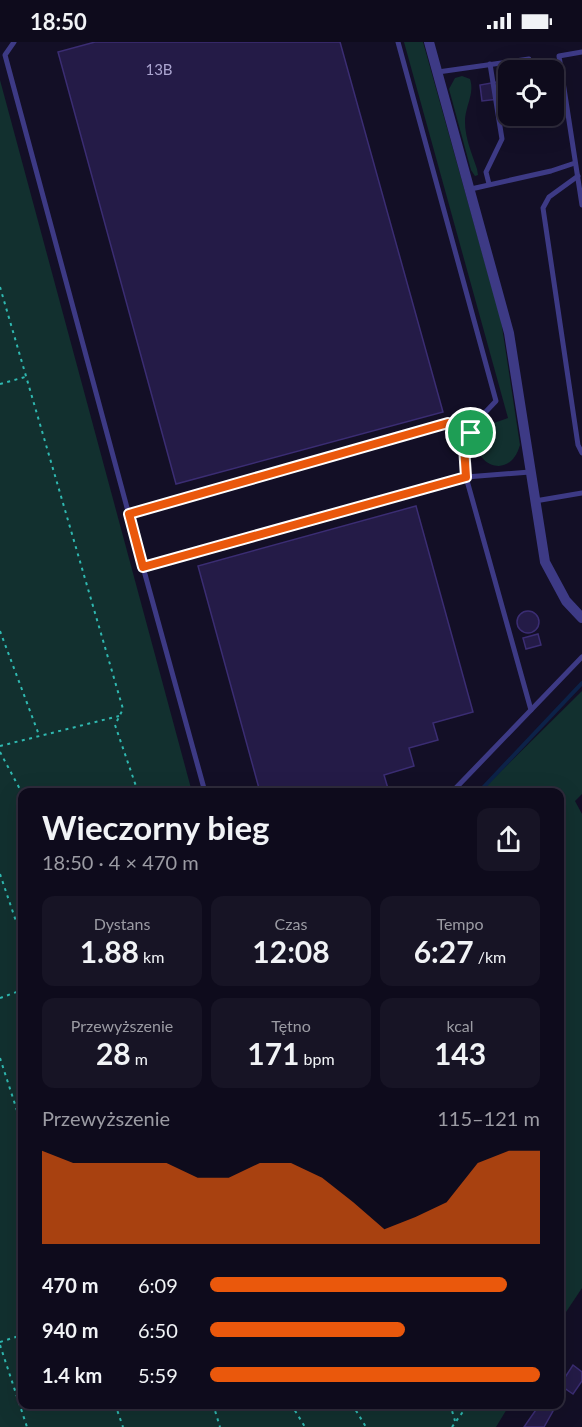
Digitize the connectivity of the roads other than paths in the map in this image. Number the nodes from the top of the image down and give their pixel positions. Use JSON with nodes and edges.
{"nodes":[{"id":1,"x":14,"y":42,"type":"edge"},
{"id":2,"x":398,"y":42,"type":"edge"},
{"id":3,"x":429,"y":42,"type":"edge"},
{"id":4,"x":582,"y":52,"type":"edge"},
{"id":5,"x":529,"y":59,"type":"dead end"},
{"id":6,"x":490,"y":64,"type":"junction"},
{"id":7,"x":438,"y":72,"type":"junction"},
{"id":8,"x":575,"y":163,"type":"junction"},
{"id":9,"x":578,"y":176,"type":"junction"},
{"id":10,"x":489,"y":184,"type":"junction"},
{"id":11,"x":471,"y":189,"type":"junction"},
{"id":12,"x":582,"y":205,"type":"edge"},
{"id":13,"x":471,"y":433,"type":"junction"},
{"id":14,"x":582,"y":453,"type":"edge"},
{"id":15,"x":530,"y":471,"type":"junction"},
{"id":16,"x":466,"y":477,"type":"junction"},
{"id":17,"x":582,"y":493,"type":"edge"},
{"id":18,"x":535,"y":501,"type":"junction"},
{"id":19,"x":129,"y":514,"type":"junction"},
{"id":20,"x":143,"y":567,"type":"junction"},
{"id":21,"x":582,"y":618,"type":"edge"},
{"id":22,"x":582,"y":657,"type":"edge"},
{"id":23,"x":531,"y":710,"type":"junction"},
{"id":24,"x":204,"y":788,"type":"edge"},
{"id":25,"x":456,"y":788,"type":"edge"}],
"edges":[{"from":1,"to":19,"type":"lane"},
{"from":2,"to":13,"type":"lane"},
{"from":3,"to":7,"type":"street"},
{"from":4,"to":8,"type":"lane"},
{"from":5,"to":6,"type":"lane"},
{"from":6,"to":7,"type":"lane"},
{"from":6,"to":10,"type":"lane"},
{"from":7,"to":11,"type":"street"},
{"from":8,"to":9,"type":"lane"},
{"from":8,"to":10,"type":"lane"},
{"from":9,"to":12,"type":"lane"},
{"from":9,"to":14,"type":"lane"},
{"from":10,"to":11,"type":"lane"},
{"from":11,"to":15,"type":"street"},
{"from":13,"to":16,"type":"lane"},
{"from":13,"to":19,"type":"lane"},
{"from":15,"to":16,"type":"lane"},
{"from":15,"to":18,"type":"street"},
{"from":16,"to":20,"type":"lane"},
{"from":16,"to":23,"type":"lane"},
{"from":17,"to":18,"type":"lane"},
{"from":18,"to":21,"type":"street"},
{"from":19,"to":20,"type":"lane"},
{"from":20,"to":24,"type":"lane"},
{"from":22,"to":23,"type":"lane"},
{"from":23,"to":25,"type":"lane"}]}
